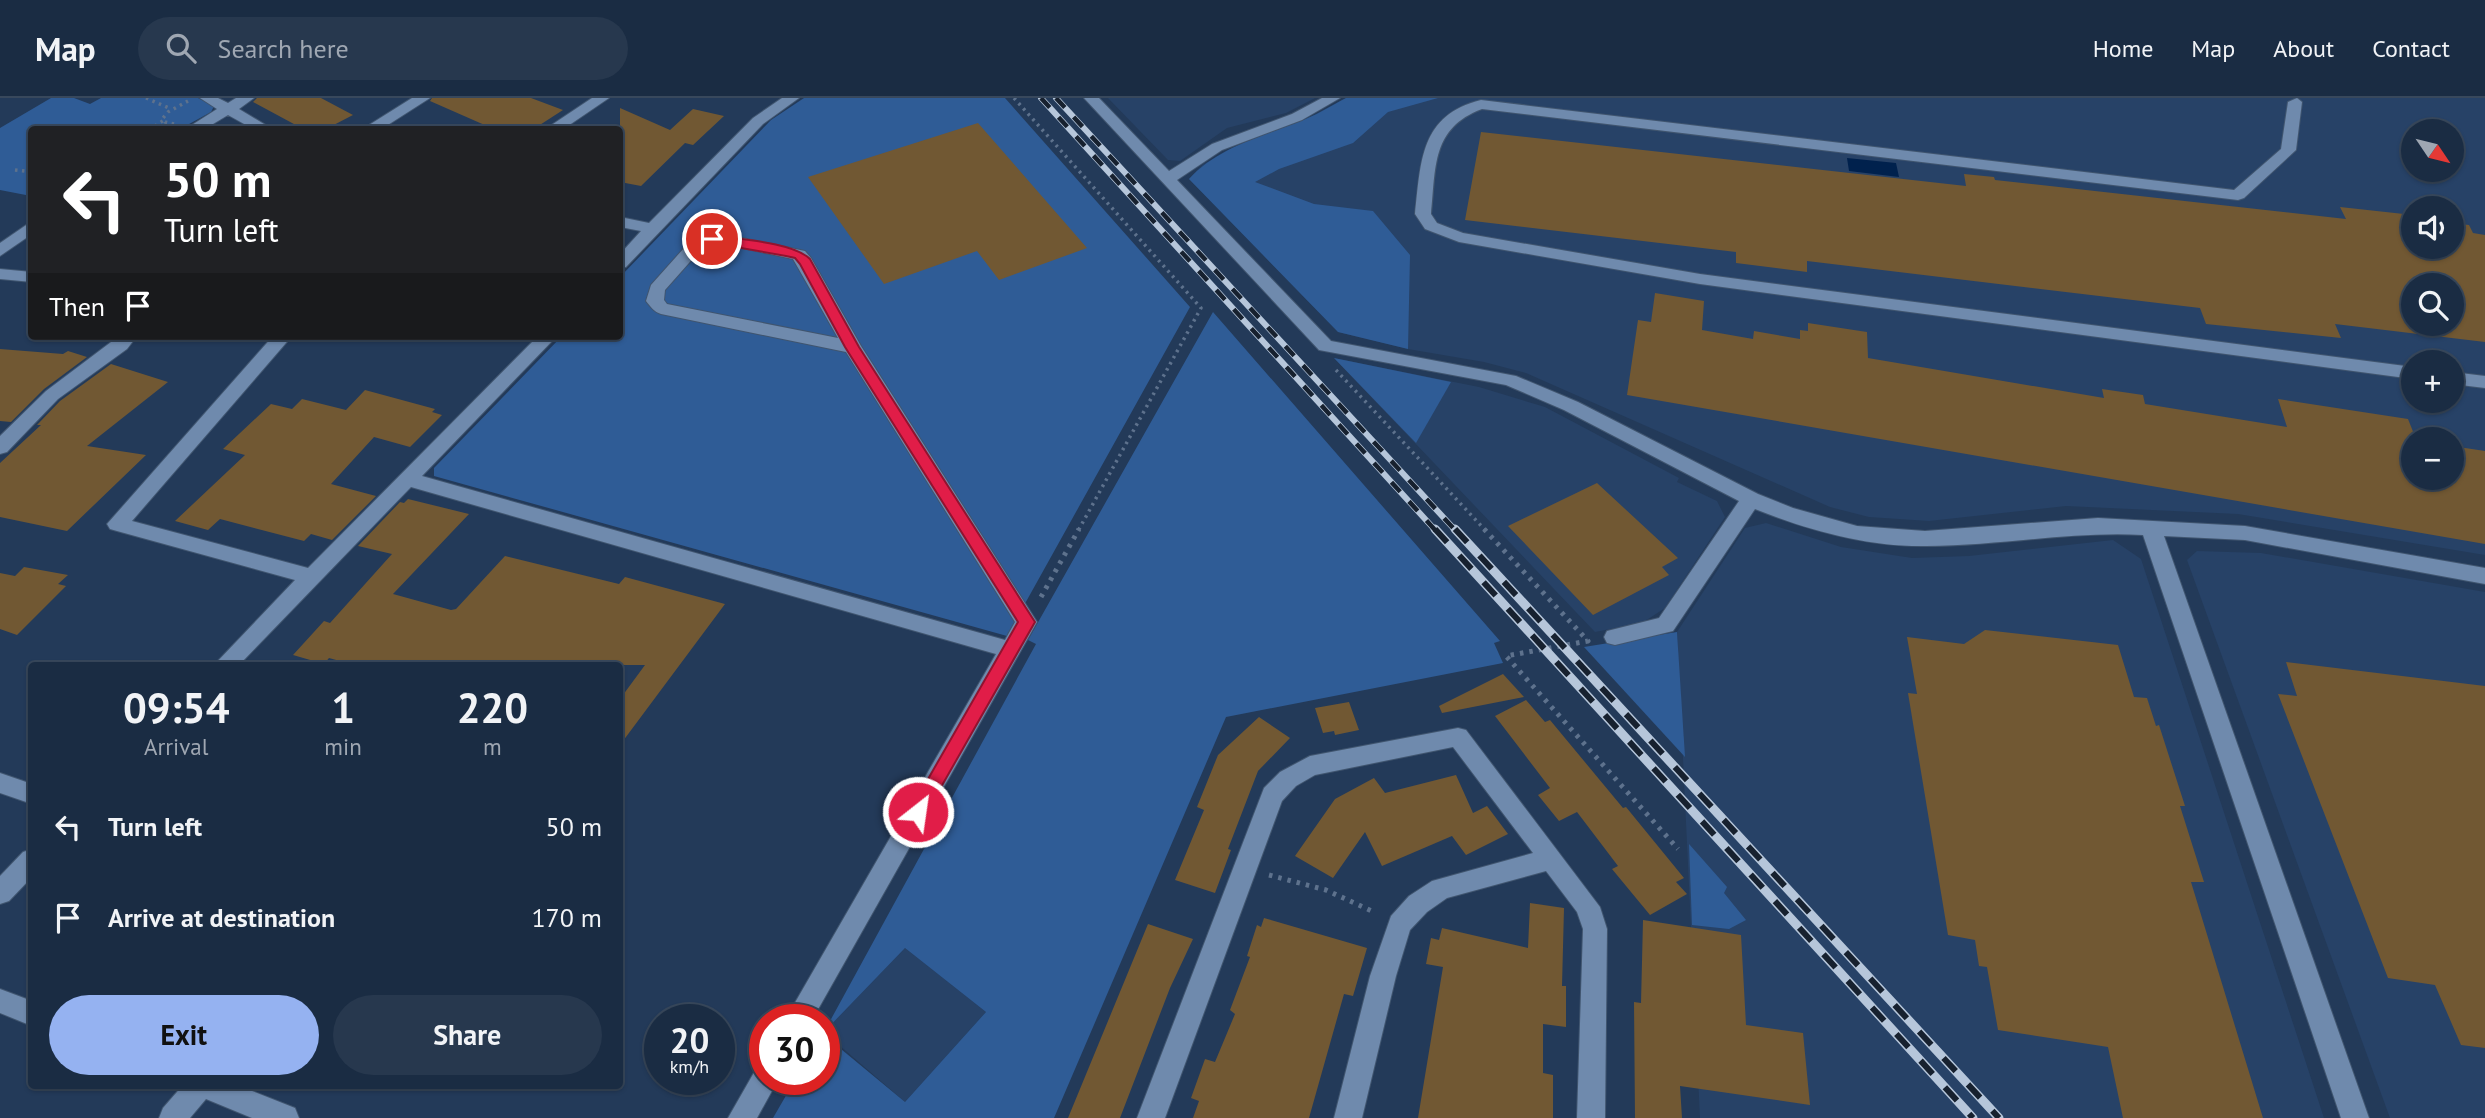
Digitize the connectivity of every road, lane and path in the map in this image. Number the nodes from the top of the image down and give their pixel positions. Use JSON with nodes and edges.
{"nodes":[{"id":1,"x":146,"y":98,"type":"edge"},
{"id":2,"x":198,"y":98,"type":"edge"},
{"id":3,"x":207,"y":98,"type":"edge"},
{"id":4,"x":247,"y":98,"type":"edge"},
{"id":5,"x":423,"y":98,"type":"edge"},
{"id":6,"x":602,"y":98,"type":"edge"},
{"id":7,"x":792,"y":98,"type":"edge"},
{"id":8,"x":1014,"y":98,"type":"edge"},
{"id":9,"x":1091,"y":98,"type":"edge"},
{"id":10,"x":1333,"y":98,"type":"edge"},
{"id":11,"x":2295,"y":103,"type":"dead end"},
{"id":12,"x":172,"y":109,"type":"junction"},
{"id":13,"x":228,"y":109,"type":"junction"},
{"id":14,"x":164,"y":120,"type":"junction"},
{"id":15,"x":155,"y":126,"type":"edge"},
{"id":16,"x":183,"y":126,"type":"edge"},
{"id":17,"x":188,"y":126,"type":"edge"},
{"id":18,"x":260,"y":126,"type":"edge"},
{"id":19,"x":375,"y":126,"type":"edge"},
{"id":20,"x":557,"y":126,"type":"edge"},
{"id":21,"x":15,"y":170,"type":"dead end"},
{"id":22,"x":28,"y":172,"type":"edge"},
{"id":23,"x":1167,"y":179,"type":"junction"},
{"id":24,"x":623,"y":223,"type":"edge"},
{"id":25,"x":28,"y":229,"type":"edge"},
{"id":26,"x":653,"y":229,"type":"junction"},
{"id":27,"x":0,"y":251,"type":"edge"},
{"id":28,"x":623,"y":261,"type":"edge"},
{"id":29,"x":0,"y":274,"type":"edge"},
{"id":30,"x":28,"y":277,"type":"edge"},
{"id":31,"x":125,"y":340,"type":"edge"},
{"id":32,"x":280,"y":340,"type":"edge"},
{"id":33,"x":544,"y":340,"type":"edge"},
{"id":34,"x":1325,"y":346,"type":"junction"},
{"id":35,"x":852,"y":347,"type":"junction"},
{"id":36,"x":2401,"y":371,"type":"edge"},
{"id":37,"x":2464,"y":379,"type":"edge"},
{"id":38,"x":2485,"y":382,"type":"edge"},
{"id":39,"x":0,"y":447,"type":"edge"},
{"id":40,"x":408,"y":479,"type":"junction"},
{"id":41,"x":1751,"y":499,"type":"junction"},
{"id":42,"x":2151,"y":528,"type":"junction"},
{"id":43,"x":2485,"y":576,"type":"edge"},
{"id":44,"x":312,"y":577,"type":"junction"},
{"id":45,"x":1027,"y":622,"type":"junction"},
{"id":46,"x":1615,"y":637,"type":"dead end"},
{"id":47,"x":1011,"y":650,"type":"junction"},
{"id":48,"x":228,"y":662,"type":"edge"},
{"id":49,"x":0,"y":783,"type":"edge"},
{"id":50,"x":28,"y":793,"type":"edge"},
{"id":51,"x":1678,"y":849,"type":"dead end"},
{"id":52,"x":1551,"y":859,"type":"junction"},
{"id":53,"x":28,"y":866,"type":"edge"},
{"id":54,"x":1244,"y":869,"type":"junction"},
{"id":55,"x":0,"y":892,"type":"edge"},
{"id":56,"x":1400,"y":924,"type":"junction"},
{"id":57,"x":0,"y":1001,"type":"edge"},
{"id":58,"x":807,"y":1004,"type":"edge"},
{"id":59,"x":28,"y":1012,"type":"edge"},
{"id":60,"x":198,"y":1089,"type":"edge"},
{"id":61,"x":225,"y":1089,"type":"edge"},
{"id":62,"x":248,"y":1093,"type":"edge"},
{"id":63,"x":755,"y":1095,"type":"edge"},
{"id":64,"x":173,"y":1118,"type":"edge"},
{"id":65,"x":285,"y":1118,"type":"edge"},
{"id":66,"x":742,"y":1118,"type":"edge"},
{"id":67,"x":1151,"y":1118,"type":"edge"},
{"id":68,"x":1348,"y":1118,"type":"edge"},
{"id":69,"x":1591,"y":1118,"type":"edge"},
{"id":70,"x":2355,"y":1118,"type":"edge"}],
"edges":[{"from":1,"to":12,"type":"path"},
{"from":2,"to":12,"type":"path"},
{"from":3,"to":13,"type":"street"},
{"from":4,"to":13,"type":"street"},
{"from":5,"to":19,"type":"street"},
{"from":6,"to":20,"type":"street"},
{"from":7,"to":26,"type":"street"},
{"from":8,"to":45,"type":"path"},
{"from":9,"to":23,"type":"street"},
{"from":10,"to":23,"type":"street"},
{"from":11,"to":36,"type":"street"},
{"from":12,"to":14,"type":"path"},
{"from":13,"to":17,"type":"street"},
{"from":13,"to":18,"type":"street"},
{"from":14,"to":15,"type":"path"},
{"from":14,"to":16,"type":"path"},
{"from":21,"to":22,"type":"path"},
{"from":23,"to":34,"type":"street"},
{"from":24,"to":26,"type":"street"},
{"from":25,"to":27,"type":"street"},
{"from":26,"to":28,"type":"street"},
{"from":29,"to":30,"type":"street"},
{"from":31,"to":39,"type":"street"},
{"from":32,"to":44,"type":"street"},
{"from":33,"to":40,"type":"street"},
{"from":34,"to":41,"type":"street"},
{"from":34,"to":51,"type":"path"},
{"from":35,"to":35,"type":"street"},
{"from":35,"to":45,"type":"street"},
{"from":37,"to":38,"type":"street"},
{"from":40,"to":44,"type":"street"},
{"from":40,"to":47,"type":"street"},
{"from":41,"to":42,"type":"street"},
{"from":41,"to":46,"type":"street"},
{"from":42,"to":43,"type":"street"},
{"from":42,"to":70,"type":"street"},
{"from":44,"to":48,"type":"street"},
{"from":45,"to":47,"type":"street"},
{"from":47,"to":58,"type":"street"},
{"from":49,"to":50,"type":"street"},
{"from":52,"to":54,"type":"street"},
{"from":52,"to":56,"type":"street"},
{"from":52,"to":69,"type":"street"},
{"from":53,"to":55,"type":"street"},
{"from":54,"to":56,"type":"path"},
{"from":54,"to":67,"type":"street"},
{"from":56,"to":68,"type":"street"},
{"from":57,"to":59,"type":"street"},
{"from":60,"to":64,"type":"street"},
{"from":61,"to":62,"type":"street"},
{"from":62,"to":65,"type":"street"},
{"from":63,"to":66,"type":"street"}]}
